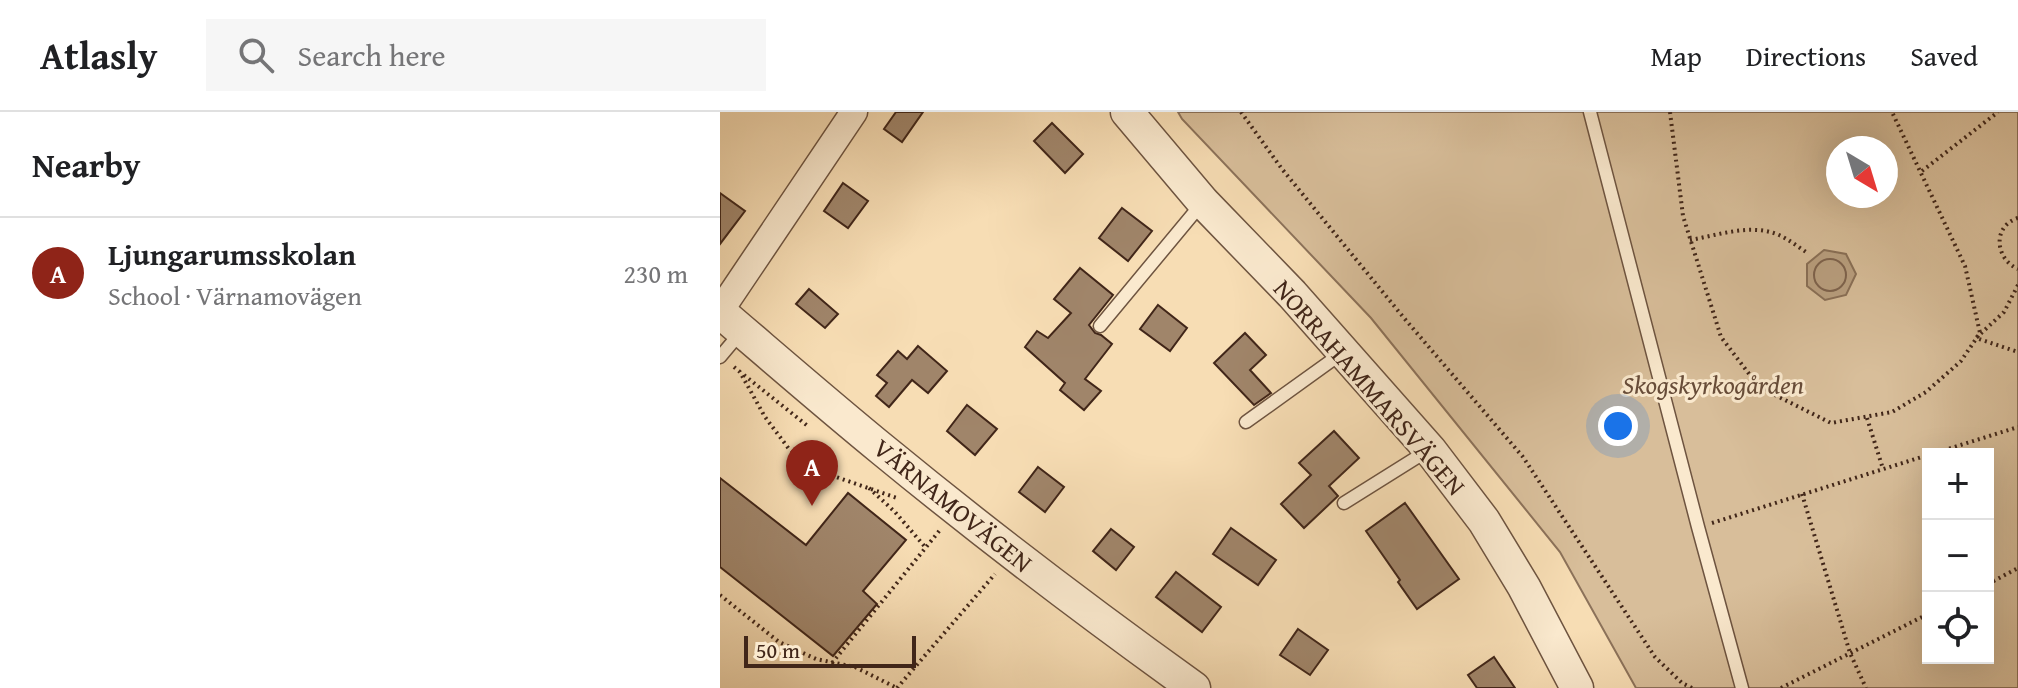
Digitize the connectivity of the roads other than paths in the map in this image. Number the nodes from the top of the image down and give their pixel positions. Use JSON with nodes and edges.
{"nodes":[{"id":1,"x":854,"y":112,"type":"edge"},
{"id":2,"x":1127,"y":112,"type":"edge"},
{"id":3,"x":1590,"y":112,"type":"edge"},
{"id":4,"x":1203,"y":202,"type":"junction"},
{"id":5,"x":727,"y":318,"type":"edge"},
{"id":6,"x":1100,"y":326,"type":"dead end"},
{"id":7,"x":1342,"y":353,"type":"junction"},
{"id":8,"x":720,"y":356,"type":"edge"},
{"id":9,"x":1246,"y":422,"type":"dead end"},
{"id":10,"x":1430,"y":450,"type":"junction"},
{"id":11,"x":1344,"y":503,"type":"dead end"},
{"id":12,"x":1194,"y":688,"type":"edge"},
{"id":13,"x":1577,"y":688,"type":"edge"},
{"id":14,"x":1742,"y":688,"type":"edge"}],
"edges":[{"from":1,"to":5,"type":"street"},
{"from":2,"to":4,"type":"street","name":"NORRAHAMMARSVÄGEN"},
{"from":3,"to":14,"type":"lane"},
{"from":4,"to":6,"type":"lane"},
{"from":4,"to":7,"type":"street","name":"NORRAHAMMARSVÄGEN"},
{"from":5,"to":8,"type":"lane"},
{"from":5,"to":12,"type":"street","name":"VÄRNAMOVÄGEN"},
{"from":7,"to":9,"type":"lane"},
{"from":7,"to":10,"type":"street","name":"NORRAHAMMARSVÄGEN"},
{"from":10,"to":11,"type":"lane"},
{"from":10,"to":13,"type":"street","name":"NORRAHAMMARSVÄGEN"}]}
